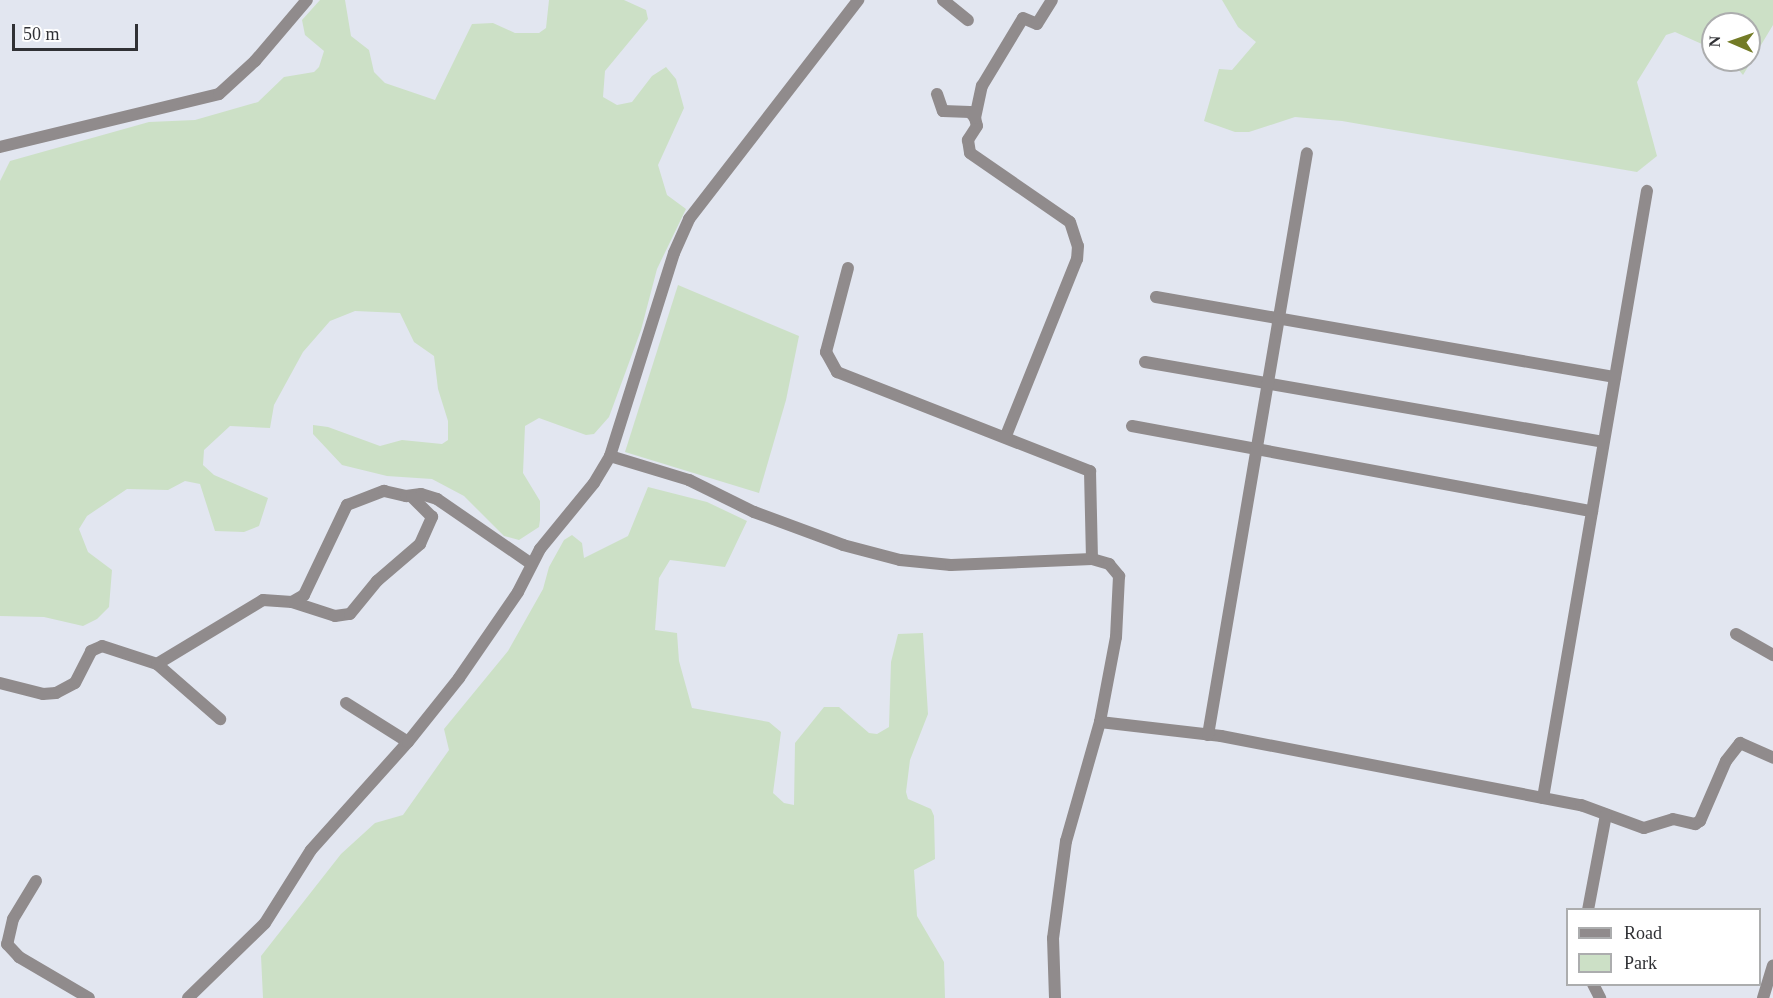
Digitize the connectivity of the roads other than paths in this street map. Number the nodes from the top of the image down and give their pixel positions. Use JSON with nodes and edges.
{"nodes":[{"id":1,"x":307,"y":0,"type":"edge"},
{"id":2,"x":858,"y":0,"type":"edge"},
{"id":3,"x":943,"y":0,"type":"edge"},
{"id":4,"x":1052,"y":0,"type":"edge"},
{"id":5,"x":968,"y":20,"type":"dead end"},
{"id":6,"x":936,"y":94,"type":"dead end"},
{"id":7,"x":975,"y":118,"type":"junction"},
{"id":8,"x":0,"y":147,"type":"edge"},
{"id":9,"x":1307,"y":153,"type":"dead end"},
{"id":10,"x":1647,"y":191,"type":"dead end"},
{"id":11,"x":848,"y":268,"type":"dead end"},
{"id":12,"x":1156,"y":297,"type":"dead end"},
{"id":13,"x":1279,"y":318,"type":"junction"},
{"id":14,"x":1145,"y":362,"type":"dead end"},
{"id":15,"x":1615,"y":377,"type":"junction"},
{"id":16,"x":1267,"y":384,"type":"junction"},
{"id":17,"x":1132,"y":426,"type":"dead end"},
{"id":18,"x":1006,"y":436,"type":"junction"},
{"id":19,"x":1604,"y":442,"type":"junction"},
{"id":20,"x":1256,"y":449,"type":"junction"},
{"id":21,"x":610,"y":456,"type":"junction"},
{"id":22,"x":412,"y":497,"type":"junction"},
{"id":23,"x":1592,"y":510,"type":"junction"},
{"id":24,"x":1092,"y":559,"type":"junction"},
{"id":25,"x":530,"y":563,"type":"junction"},
{"id":26,"x":292,"y":602,"type":"junction"},
{"id":27,"x":1736,"y":634,"type":"dead end"},
{"id":28,"x":1773,"y":655,"type":"edge"},
{"id":29,"x":157,"y":664,"type":"junction"},
{"id":30,"x":0,"y":683,"type":"edge"},
{"id":31,"x":346,"y":702,"type":"dead end"},
{"id":32,"x":220,"y":719,"type":"dead end"},
{"id":33,"x":1100,"y":722,"type":"junction"},
{"id":34,"x":1208,"y":735,"type":"junction"},
{"id":35,"x":408,"y":741,"type":"junction"},
{"id":36,"x":1773,"y":758,"type":"edge"},
{"id":37,"x":1543,"y":798,"type":"junction"},
{"id":38,"x":1606,"y":815,"type":"junction"},
{"id":39,"x":36,"y":881,"type":"dead end"},
{"id":40,"x":1588,"y":908,"type":"edge"},
{"id":41,"x":1773,"y":965,"type":"edge"},
{"id":42,"x":90,"y":998,"type":"edge"},
{"id":43,"x":188,"y":998,"type":"edge"},
{"id":44,"x":1055,"y":998,"type":"edge"},
{"id":45,"x":1763,"y":998,"type":"edge"}],
"edges":[{"from":1,"to":8,"type":"street"},
{"from":2,"to":21,"type":"street"},
{"from":3,"to":5,"type":"street"},
{"from":4,"to":7,"type":"street"},
{"from":6,"to":7,"type":"street"},
{"from":7,"to":18,"type":"street"},
{"from":9,"to":13,"type":"street"},
{"from":10,"to":15,"type":"street"},
{"from":11,"to":18,"type":"street"},
{"from":12,"to":13,"type":"street"},
{"from":13,"to":15,"type":"street"},
{"from":13,"to":16,"type":"street"},
{"from":14,"to":16,"type":"street"},
{"from":15,"to":19,"type":"street"},
{"from":16,"to":19,"type":"street"},
{"from":16,"to":20,"type":"street"},
{"from":17,"to":20,"type":"street"},
{"from":18,"to":24,"type":"street"},
{"from":19,"to":23,"type":"street"},
{"from":20,"to":23,"type":"street"},
{"from":20,"to":34,"type":"street"},
{"from":21,"to":24,"type":"street"},
{"from":21,"to":25,"type":"street"},
{"from":22,"to":25,"type":"street"},
{"from":22,"to":26,"type":"street"},
{"from":22,"to":26,"type":"street"},
{"from":23,"to":37,"type":"street"},
{"from":24,"to":33,"type":"street"},
{"from":25,"to":35,"type":"street"},
{"from":26,"to":29,"type":"street"},
{"from":27,"to":28,"type":"street"},
{"from":29,"to":30,"type":"street"},
{"from":29,"to":32,"type":"street"},
{"from":31,"to":35,"type":"street"},
{"from":33,"to":34,"type":"street"},
{"from":33,"to":44,"type":"street"},
{"from":34,"to":37,"type":"street"},
{"from":35,"to":43,"type":"street"},
{"from":36,"to":38,"type":"street"},
{"from":37,"to":38,"type":"street"},
{"from":38,"to":40,"type":"street"},
{"from":39,"to":42,"type":"street"},
{"from":41,"to":45,"type":"street"}]}
